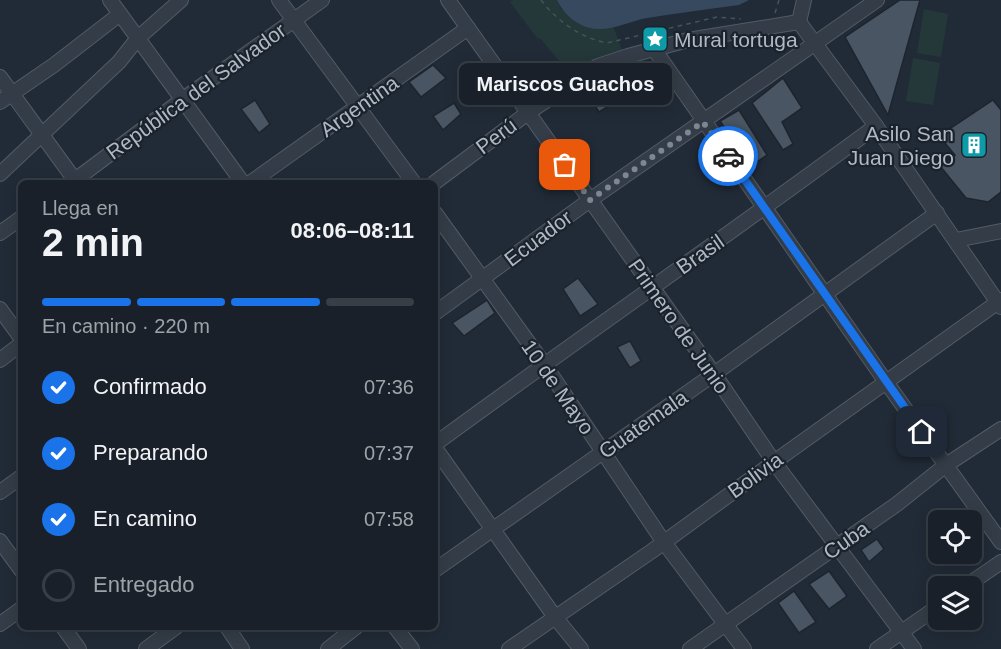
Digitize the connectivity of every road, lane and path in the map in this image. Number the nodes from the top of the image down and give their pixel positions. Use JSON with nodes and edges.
{"nodes":[{"id":1,"x":110,"y":0,"type":"edge"},
{"id":2,"x":181,"y":0,"type":"edge"},
{"id":3,"x":279,"y":0,"type":"edge"},
{"id":4,"x":322,"y":0,"type":"edge"},
{"id":5,"x":448,"y":0,"type":"edge"},
{"id":6,"x":541,"y":0,"type":"edge"},
{"id":7,"x":779,"y":0,"type":"edge"},
{"id":8,"x":804,"y":0,"type":"edge"},
{"id":9,"x":878,"y":0,"type":"edge"},
{"id":10,"x":120,"y":14,"type":"junction"},
{"id":11,"x":742,"y":19,"type":"dead end"},
{"id":12,"x":772,"y":19,"type":"dead end"},
{"id":13,"x":293,"y":20,"type":"junction"},
{"id":14,"x":799,"y":22,"type":"junction"},
{"id":15,"x":468,"y":28,"type":"junction"},
{"id":16,"x":138,"y":38,"type":"junction"},
{"id":17,"x":815,"y":44,"type":"junction"},
{"id":18,"x":654,"y":49,"type":"junction"},
{"id":19,"x":0,"y":77,"type":"edge"},
{"id":20,"x":6,"y":98,"type":"edge"},
{"id":21,"x":182,"y":100,"type":"junction"},
{"id":22,"x":358,"y":108,"type":"junction"},
{"id":23,"x":529,"y":112,"type":"junction"},
{"id":24,"x":703,"y":122,"type":"junction"},
{"id":25,"x":876,"y":126,"type":"junction"},
{"id":26,"x":41,"y":134,"type":"junction"},
{"id":27,"x":0,"y":174,"type":"edge"},
{"id":28,"x":73,"y":180,"type":"edge"},
{"id":29,"x":77,"y":180,"type":"edge"},
{"id":30,"x":241,"y":180,"type":"edge"},
{"id":31,"x":254,"y":180,"type":"edge"},
{"id":32,"x":412,"y":180,"type":"edge"},
{"id":33,"x":438,"y":180,"type":"edge"},
{"id":34,"x":590,"y":200,"type":"junction"},
{"id":35,"x":765,"y":208,"type":"junction"},
{"id":36,"x":937,"y":213,"type":"junction"},
{"id":37,"x":438,"y":217,"type":"edge"},
{"id":38,"x":18,"y":220,"type":"edge"},
{"id":39,"x":1001,"y":231,"type":"edge"},
{"id":40,"x":0,"y":233,"type":"edge"},
{"id":41,"x":956,"y":240,"type":"junction"},
{"id":42,"x":482,"y":280,"type":"junction"},
{"id":43,"x":652,"y":288,"type":"junction"},
{"id":44,"x":824,"y":293,"type":"junction"},
{"id":45,"x":1000,"y":303,"type":"edge"},
{"id":46,"x":0,"y":309,"type":"edge"},
{"id":47,"x":438,"y":311,"type":"edge"},
{"id":48,"x":18,"y":334,"type":"edge"},
{"id":49,"x":18,"y":346,"type":"edge"},
{"id":50,"x":0,"y":360,"type":"edge"},
{"id":51,"x":544,"y":364,"type":"junction"},
{"id":52,"x":714,"y":374,"type":"junction"},
{"id":53,"x":886,"y":382,"type":"junction"},
{"id":54,"x":1001,"y":429,"type":"edge"},
{"id":55,"x":438,"y":444,"type":"edge"},
{"id":56,"x":438,"y":450,"type":"edge"},
{"id":57,"x":603,"y":452,"type":"junction"},
{"id":58,"x":774,"y":462,"type":"junction"},
{"id":59,"x":946,"y":465,"type":"junction"},
{"id":60,"x":18,"y":479,"type":"edge"},
{"id":61,"x":0,"y":492,"type":"edge"},
{"id":62,"x":493,"y":528,"type":"junction"},
{"id":63,"x":0,"y":541,"type":"edge"},
{"id":64,"x":663,"y":541,"type":"junction"},
{"id":65,"x":1001,"y":542,"type":"edge"},
{"id":66,"x":838,"y":546,"type":"junction"},
{"id":67,"x":1001,"y":562,"type":"edge"},
{"id":68,"x":18,"y":566,"type":"edge"},
{"id":69,"x":438,"y":568,"type":"edge"},
{"id":70,"x":981,"y":576,"type":"edge"},
{"id":71,"x":18,"y":611,"type":"edge"},
{"id":72,"x":928,"y":614,"type":"edge"},
{"id":73,"x":555,"y":617,"type":"junction"},
{"id":74,"x":0,"y":624,"type":"edge"},
{"id":75,"x":725,"y":624,"type":"junction"},
{"id":76,"x":65,"y":630,"type":"edge"},
{"id":77,"x":172,"y":630,"type":"edge"},
{"id":78,"x":229,"y":630,"type":"edge"},
{"id":79,"x":352,"y":630,"type":"edge"},
{"id":80,"x":397,"y":630,"type":"edge"},
{"id":81,"x":901,"y":632,"type":"junction"},
{"id":82,"x":79,"y":649,"type":"edge"},
{"id":83,"x":146,"y":649,"type":"edge"},
{"id":84,"x":242,"y":649,"type":"edge"},
{"id":85,"x":328,"y":649,"type":"edge"},
{"id":86,"x":412,"y":649,"type":"edge"},
{"id":87,"x":509,"y":649,"type":"edge"},
{"id":88,"x":580,"y":649,"type":"edge"},
{"id":89,"x":690,"y":649,"type":"edge"},
{"id":90,"x":744,"y":649,"type":"edge"},
{"id":91,"x":877,"y":649,"type":"edge"},
{"id":92,"x":914,"y":649,"type":"edge"}],
"edges":[{"from":1,"to":10,"type":"street"},
{"from":2,"to":16,"type":"street"},
{"from":3,"to":13,"type":"street"},
{"from":4,"to":13,"type":"street","name":"República del Salvador"},
{"from":5,"to":15,"type":"street","name":"Primero de Junio"},
{"from":6,"to":11,"type":"path"},
{"from":7,"to":12,"type":"path"},
{"from":8,"to":14,"type":"street"},
{"from":9,"to":17,"type":"street","name":"Ecuador"},
{"from":10,"to":16,"type":"street"},
{"from":10,"to":20,"type":"street"},
{"from":13,"to":21,"type":"street","name":"República del Salvador"},
{"from":13,"to":22,"type":"street"},
{"from":14,"to":17,"type":"street"},
{"from":14,"to":18,"type":"street","name":"Perú"},
{"from":15,"to":22,"type":"street","name":"Argentina"},
{"from":15,"to":23,"type":"street","name":"Primero de Junio"},
{"from":16,"to":21,"type":"street"},
{"from":16,"to":26,"type":"street"},
{"from":17,"to":24,"type":"street","name":"Ecuador"},
{"from":17,"to":25,"type":"street"},
{"from":18,"to":23,"type":"street","name":"Perú"},
{"from":18,"to":24,"type":"street"},
{"from":19,"to":20,"type":"street"},
{"from":20,"to":26,"type":"street"},
{"from":21,"to":29,"type":"street","name":"República del Salvador"},
{"from":21,"to":30,"type":"street"},
{"from":22,"to":31,"type":"street","name":"Argentina"},
{"from":22,"to":32,"type":"street"},
{"from":23,"to":33,"type":"street","name":"Perú"},
{"from":23,"to":34,"type":"street","name":"Primero de Junio"},
{"from":24,"to":34,"type":"street","name":"Ecuador"},
{"from":24,"to":35,"type":"street"},
{"from":25,"to":35,"type":"street","name":"Brasil"},
{"from":25,"to":36,"type":"street"},
{"from":26,"to":27,"type":"street"},
{"from":26,"to":28,"type":"street"},
{"from":34,"to":42,"type":"street","name":"Ecuador"},
{"from":34,"to":43,"type":"street","name":"Primero de Junio"},
{"from":35,"to":43,"type":"street","name":"Brasil"},
{"from":35,"to":44,"type":"street"},
{"from":36,"to":41,"type":"street"},
{"from":36,"to":44,"type":"street","name":"Guatemala"},
{"from":37,"to":42,"type":"street","name":"10 de Mayo"},
{"from":38,"to":40,"type":"street"},
{"from":39,"to":41,"type":"street"},
{"from":41,"to":45,"type":"street"},
{"from":42,"to":47,"type":"street","name":"Ecuador"},
{"from":42,"to":51,"type":"street","name":"10 de Mayo"},
{"from":43,"to":51,"type":"street","name":"Brasil"},
{"from":43,"to":52,"type":"street","name":"Primero de Junio"},
{"from":44,"to":52,"type":"street","name":"Guatemala"},
{"from":44,"to":53,"type":"street"},
{"from":45,"to":53,"type":"street","name":"Bolivia"},
{"from":46,"to":48,"type":"street"},
{"from":49,"to":50,"type":"street"},
{"from":51,"to":55,"type":"street","name":"Brasil"},
{"from":51,"to":57,"type":"street","name":"10 de Mayo"},
{"from":52,"to":57,"type":"street","name":"Guatemala"},
{"from":52,"to":58,"type":"street","name":"Primero de Junio"},
{"from":53,"to":58,"type":"street","name":"Bolivia"},
{"from":53,"to":59,"type":"street"},
{"from":54,"to":59,"type":"street","name":"Cuba"},
{"from":56,"to":62,"type":"street"},
{"from":57,"to":62,"type":"street","name":"Guatemala"},
{"from":57,"to":64,"type":"street","name":"10 de Mayo"},
{"from":58,"to":64,"type":"street","name":"Bolivia"},
{"from":58,"to":66,"type":"street","name":"Primero de Junio"},
{"from":59,"to":65,"type":"street"},
{"from":59,"to":66,"type":"street","name":"Cuba"},
{"from":60,"to":61,"type":"street"},
{"from":62,"to":69,"type":"street","name":"Guatemala"},
{"from":62,"to":73,"type":"street"},
{"from":63,"to":68,"type":"street"},
{"from":64,"to":73,"type":"street","name":"Bolivia"},
{"from":64,"to":75,"type":"street","name":"10 de Mayo"},
{"from":66,"to":75,"type":"street","name":"Cuba"},
{"from":66,"to":81,"type":"street","name":"Primero de Junio"},
{"from":67,"to":70,"type":"street"},
{"from":71,"to":74,"type":"street"},
{"from":72,"to":81,"type":"street"},
{"from":73,"to":87,"type":"street","name":"Bolivia"},
{"from":73,"to":88,"type":"street"},
{"from":75,"to":89,"type":"street","name":"Cuba"},
{"from":75,"to":90,"type":"street","name":"10 de Mayo"},
{"from":76,"to":82,"type":"street"},
{"from":77,"to":83,"type":"street"},
{"from":78,"to":84,"type":"street"},
{"from":79,"to":85,"type":"street"},
{"from":80,"to":86,"type":"street"},
{"from":81,"to":91,"type":"street"},
{"from":81,"to":92,"type":"street","name":"Primero de Junio"}]}
